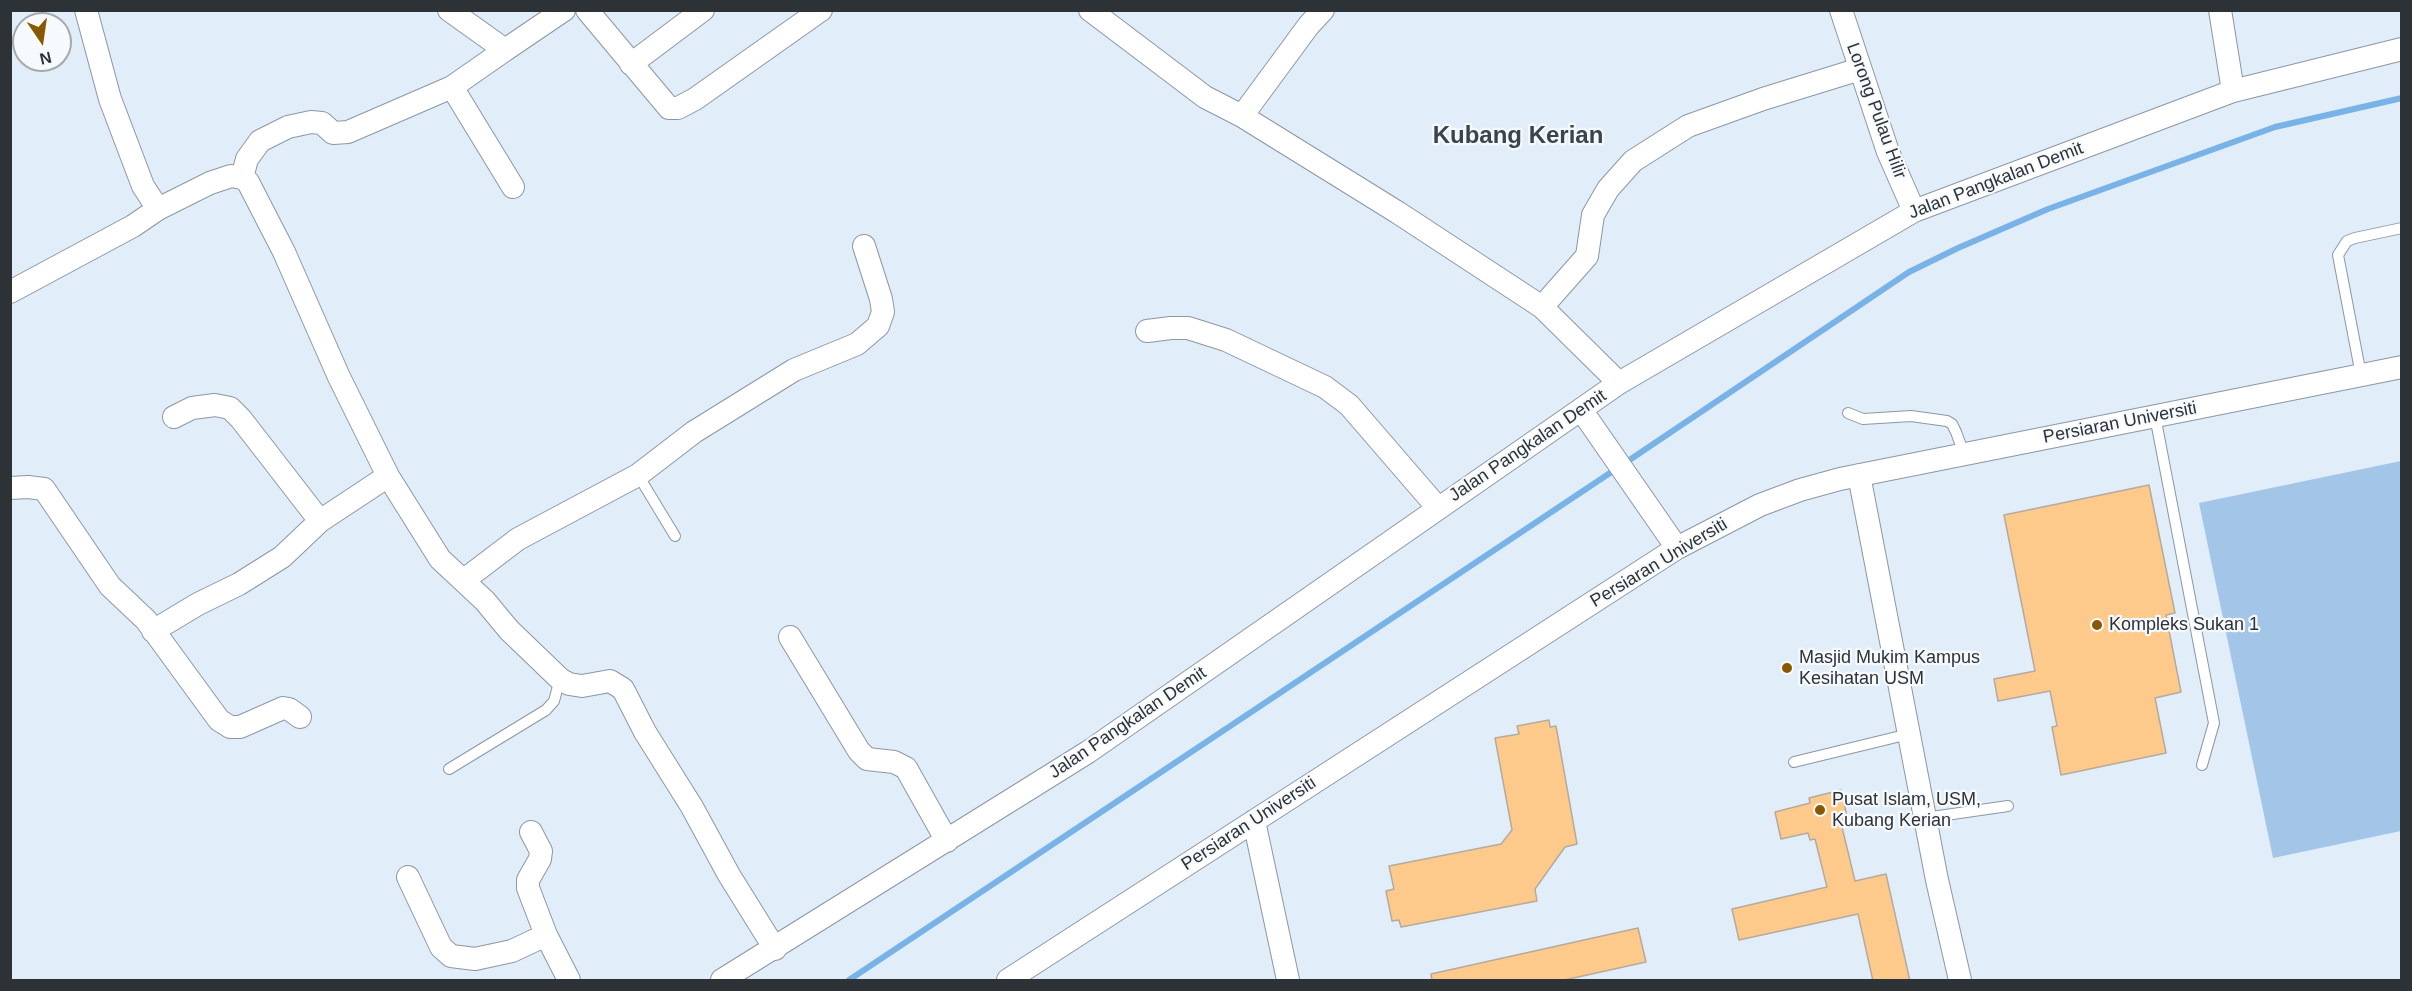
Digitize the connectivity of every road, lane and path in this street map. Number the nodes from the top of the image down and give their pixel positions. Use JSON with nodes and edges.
{"nodes":[{"id":1,"x":86,"y":10,"type":"edge"},
{"id":2,"x":449,"y":10,"type":"edge"},
{"id":3,"x":564,"y":10,"type":"edge"},
{"id":4,"x":587,"y":10,"type":"edge"},
{"id":5,"x":704,"y":10,"type":"edge"},
{"id":6,"x":821,"y":10,"type":"edge"},
{"id":7,"x":1090,"y":10,"type":"edge"},
{"id":8,"x":1323,"y":10,"type":"edge"},
{"id":9,"x":1841,"y":10,"type":"edge"},
{"id":10,"x":2220,"y":10,"type":"edge"},
{"id":11,"x":2402,"y":49,"type":"edge"},
{"id":12,"x":506,"y":50,"type":"junction"},
{"id":13,"x":631,"y":64,"type":"junction"},
{"id":14,"x":1860,"y":69,"type":"junction"},
{"id":15,"x":452,"y":87,"type":"junction"},
{"id":16,"x":2233,"y":91,"type":"junction"},
{"id":17,"x":1242,"y":116,"type":"junction"},
{"id":18,"x":242,"y":178,"type":"junction"},
{"id":19,"x":513,"y":187,"type":"dead end"},
{"id":20,"x":158,"y":208,"type":"junction"},
{"id":21,"x":1914,"y":210,"type":"junction"},
{"id":22,"x":2402,"y":228,"type":"edge"},
{"id":23,"x":864,"y":246,"type":"dead end"},
{"id":24,"x":10,"y":292,"type":"edge"},
{"id":25,"x":1542,"y":307,"type":"junction"},
{"id":26,"x":1147,"y":331,"type":"dead end"},
{"id":27,"x":2402,"y":367,"type":"edge"},
{"id":28,"x":2361,"y":375,"type":"junction"},
{"id":29,"x":1619,"y":383,"type":"junction"},
{"id":30,"x":1582,"y":411,"type":"junction"},
{"id":31,"x":1848,"y":413,"type":"dead end"},
{"id":32,"x":2155,"y":416,"type":"junction"},
{"id":33,"x":174,"y":417,"type":"dead end"},
{"id":34,"x":1964,"y":454,"type":"junction"},
{"id":35,"x":638,"y":474,"type":"junction"},
{"id":36,"x":1859,"y":475,"type":"junction"},
{"id":37,"x":388,"y":476,"type":"junction"},
{"id":38,"x":10,"y":488,"type":"edge"},
{"id":39,"x":1438,"y":508,"type":"junction"},
{"id":40,"x":320,"y":521,"type":"junction"},
{"id":41,"x":675,"y":536,"type":"dead end"},
{"id":42,"x":1677,"y":548,"type":"junction"},
{"id":43,"x":464,"y":580,"type":"junction"},
{"id":44,"x":153,"y":631,"type":"junction"},
{"id":45,"x":790,"y":637,"type":"dead end"},
{"id":46,"x":560,"y":679,"type":"junction"},
{"id":47,"x":300,"y":717,"type":"dead end"},
{"id":48,"x":1909,"y":734,"type":"junction"},
{"id":49,"x":1794,"y":762,"type":"dead end"},
{"id":50,"x":2202,"y":765,"type":"dead end"},
{"id":51,"x":448,"y":769,"type":"dead end"},
{"id":52,"x":2008,"y":806,"type":"dead end"},
{"id":53,"x":1925,"y":818,"type":"junction"},
{"id":54,"x":1254,"y":821,"type":"junction"},
{"id":55,"x":531,"y":832,"type":"dead end"},
{"id":56,"x":947,"y":841,"type":"junction"},
{"id":57,"x":408,"y":877,"type":"dead end"},
{"id":58,"x":546,"y":935,"type":"junction"},
{"id":59,"x":775,"y":949,"type":"junction"},
{"id":60,"x":569,"y":981,"type":"edge"},
{"id":61,"x":722,"y":981,"type":"edge"},
{"id":62,"x":1008,"y":981,"type":"edge"},
{"id":63,"x":1288,"y":981,"type":"edge"},
{"id":64,"x":1960,"y":981,"type":"edge"}],
"edges":[{"from":1,"to":20,"type":"street"},
{"from":2,"to":12,"type":"street"},
{"from":3,"to":12,"type":"street"},
{"from":4,"to":13,"type":"street"},
{"from":5,"to":13,"type":"street"},
{"from":6,"to":13,"type":"street"},
{"from":7,"to":17,"type":"street"},
{"from":8,"to":17,"type":"street"},
{"from":9,"to":14,"type":"street","name":"Lorong Pulau Hilir"},
{"from":10,"to":16,"type":"street"},
{"from":11,"to":16,"type":"street","name":"Jalan Pangkalan Demit"},
{"from":12,"to":15,"type":"street"},
{"from":14,"to":21,"type":"street","name":"Lorong Pulau Hilir"},
{"from":14,"to":25,"type":"street"},
{"from":15,"to":18,"type":"street"},
{"from":15,"to":19,"type":"street"},
{"from":16,"to":21,"type":"street","name":"Jalan Pangkalan Demit"},
{"from":17,"to":25,"type":"street"},
{"from":18,"to":20,"type":"street"},
{"from":18,"to":37,"type":"street"},
{"from":20,"to":24,"type":"street"},
{"from":21,"to":29,"type":"street","name":"Jalan Pangkalan Demit"},
{"from":22,"to":28,"type":"lane"},
{"from":23,"to":35,"type":"street"},
{"from":25,"to":29,"type":"street"},
{"from":26,"to":39,"type":"street"},
{"from":27,"to":28,"type":"street","name":"Persiaran Universiti"},
{"from":28,"to":32,"type":"street","name":"Persiaran Universiti"},
{"from":29,"to":30,"type":"street","name":"Jalan Pangkalan Demit"},
{"from":30,"to":39,"type":"street","name":"Jalan Pangkalan Demit"},
{"from":30,"to":42,"type":"street"},
{"from":31,"to":34,"type":"lane"},
{"from":32,"to":34,"type":"street","name":"Persiaran Universiti"},
{"from":32,"to":50,"type":"lane"},
{"from":33,"to":40,"type":"street"},
{"from":34,"to":36,"type":"street","name":"Persiaran Universiti"},
{"from":35,"to":41,"type":"lane"},
{"from":35,"to":43,"type":"street"},
{"from":36,"to":42,"type":"street","name":"Persiaran Universiti"},
{"from":36,"to":48,"type":"street"},
{"from":37,"to":40,"type":"street"},
{"from":37,"to":43,"type":"street"},
{"from":38,"to":44,"type":"street"},
{"from":39,"to":56,"type":"street","name":"Jalan Pangkalan Demit"},
{"from":40,"to":44,"type":"street"},
{"from":42,"to":54,"type":"street","name":"Persiaran Universiti"},
{"from":43,"to":46,"type":"street"},
{"from":44,"to":47,"type":"street"},
{"from":45,"to":56,"type":"street"},
{"from":46,"to":51,"type":"lane"},
{"from":46,"to":59,"type":"street"},
{"from":48,"to":49,"type":"lane"},
{"from":48,"to":53,"type":"street"},
{"from":52,"to":53,"type":"lane"},
{"from":53,"to":64,"type":"street"},
{"from":54,"to":62,"type":"street","name":"Persiaran Universiti"},
{"from":54,"to":63,"type":"street"},
{"from":55,"to":58,"type":"street"},
{"from":56,"to":59,"type":"street","name":"Jalan Pangkalan Demit"},
{"from":57,"to":58,"type":"street"},
{"from":58,"to":60,"type":"street"},
{"from":59,"to":61,"type":"street","name":"Jalan Pangkalan Demit"}]}
